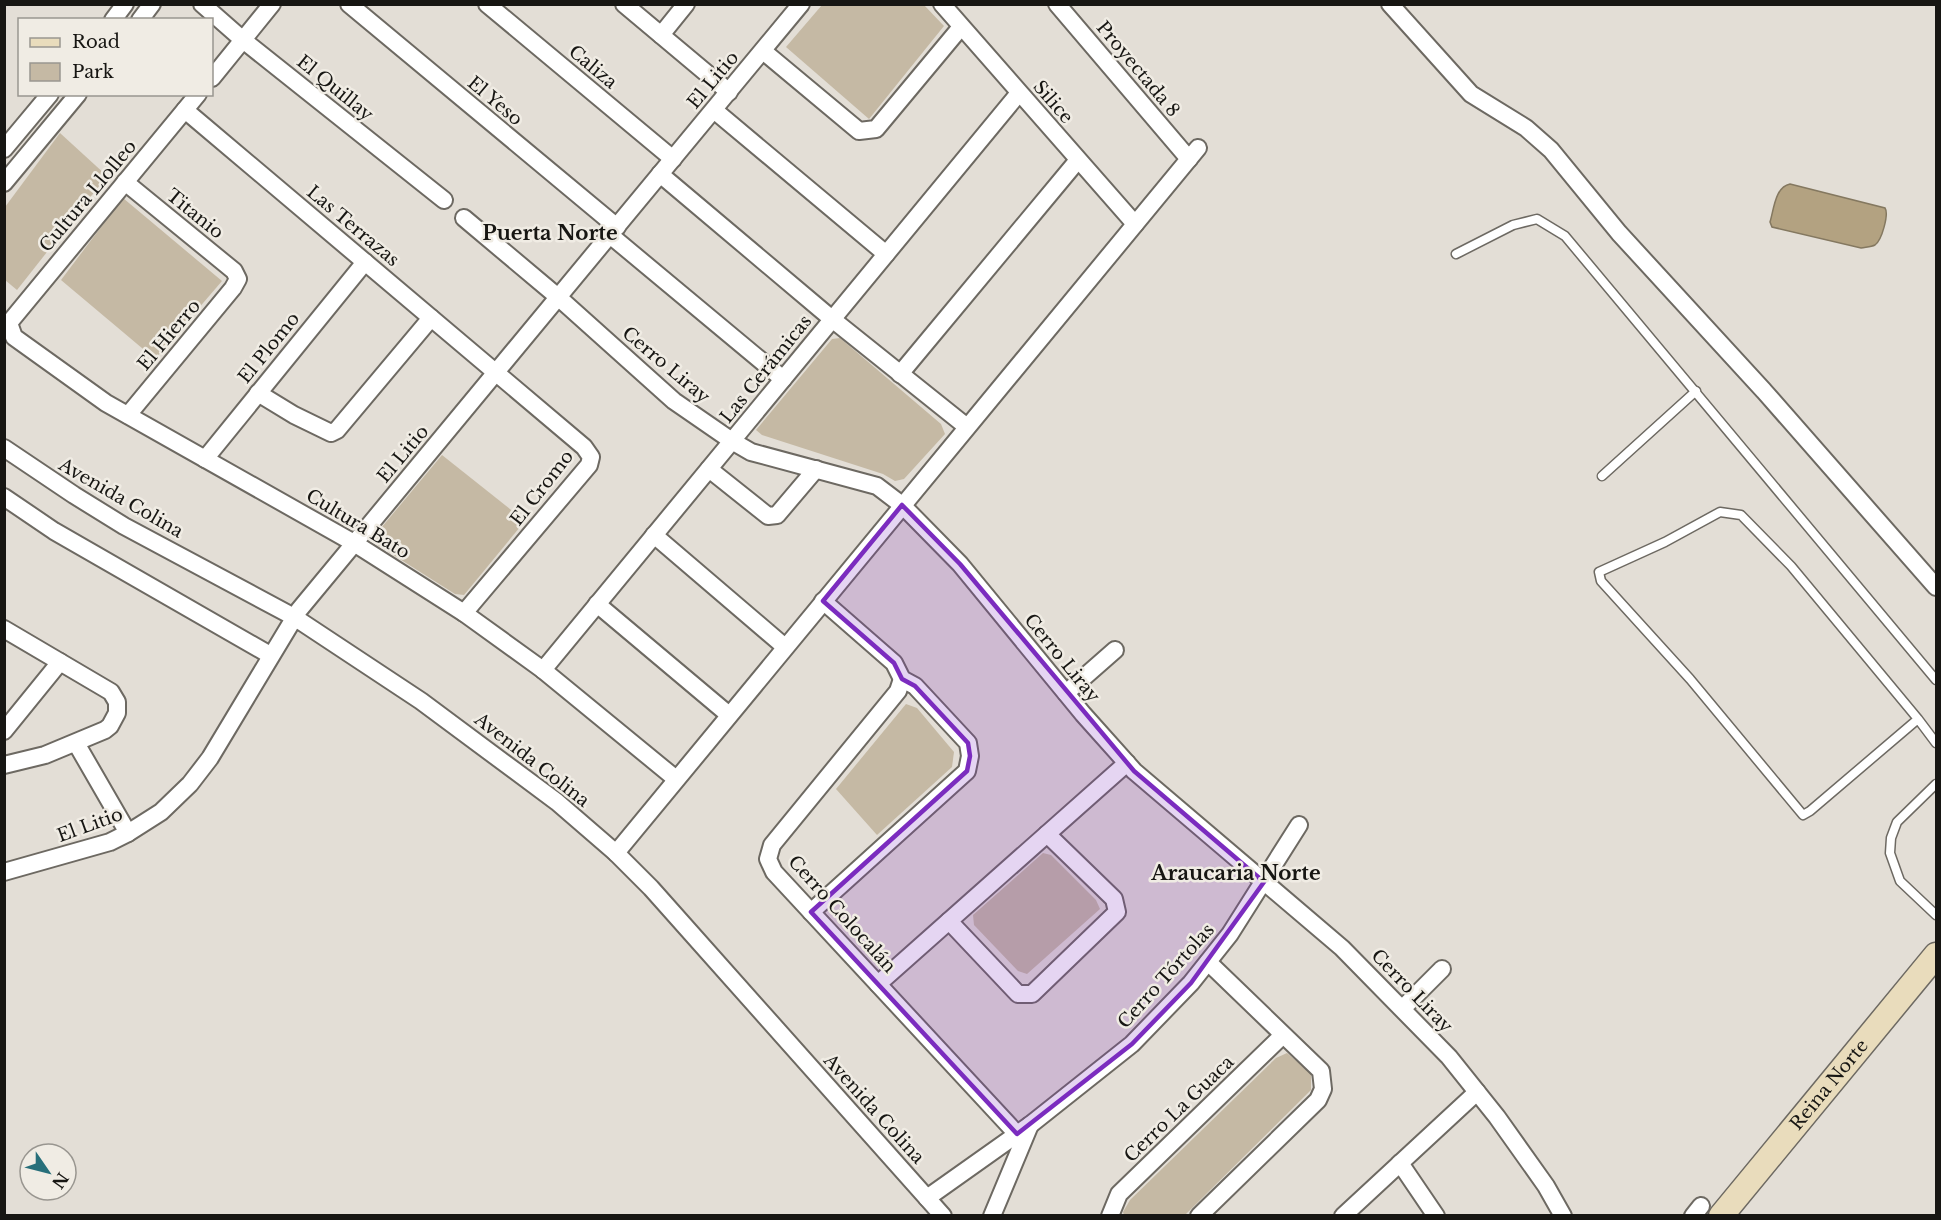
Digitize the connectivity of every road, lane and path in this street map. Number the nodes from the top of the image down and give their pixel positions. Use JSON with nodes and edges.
{"nodes":[{"id":1,"x":125,"y":4,"type":"edge"},
{"id":2,"x":152,"y":4,"type":"edge"},
{"id":3,"x":202,"y":4,"type":"edge"},
{"id":4,"x":272,"y":4,"type":"edge"},
{"id":5,"x":349,"y":4,"type":"edge"},
{"id":6,"x":488,"y":4,"type":"edge"},
{"id":7,"x":624,"y":4,"type":"edge"},
{"id":8,"x":686,"y":4,"type":"edge"},
{"id":9,"x":801,"y":4,"type":"edge"},
{"id":10,"x":942,"y":4,"type":"edge"},
{"id":11,"x":1057,"y":4,"type":"edge"},
{"id":12,"x":1390,"y":4,"type":"edge"},
{"id":13,"x":114,"y":18,"type":"edge"},
{"id":14,"x":142,"y":18,"type":"edge"},
{"id":15,"x":961,"y":27,"type":"junction"},
{"id":16,"x":661,"y":35,"type":"junction"},
{"id":17,"x":243,"y":40,"type":"junction"},
{"id":18,"x":763,"y":51,"type":"junction"},
{"id":19,"x":213,"y":77,"type":"edge"},
{"id":20,"x":729,"y":92,"type":"junction"},
{"id":21,"x":1019,"y":93,"type":"junction"},
{"id":22,"x":48,"y":96,"type":"edge"},
{"id":23,"x":76,"y":96,"type":"edge"},
{"id":24,"x":196,"y":96,"type":"edge"},
{"id":25,"x":184,"y":110,"type":"junction"},
{"id":26,"x":714,"y":110,"type":"junction"},
{"id":27,"x":4,"y":149,"type":"edge"},
{"id":28,"x":673,"y":159,"type":"junction"},
{"id":29,"x":1078,"y":160,"type":"junction"},
{"id":30,"x":660,"y":174,"type":"junction"},
{"id":31,"x":125,"y":182,"type":"junction"},
{"id":32,"x":4,"y":183,"type":"edge"},
{"id":33,"x":444,"y":200,"type":"dead end"},
{"id":34,"x":464,"y":218,"type":"dead end"},
{"id":35,"x":1135,"y":224,"type":"junction"},
{"id":36,"x":613,"y":231,"type":"junction"},
{"id":37,"x":886,"y":254,"type":"junction"},
{"id":38,"x":1456,"y":254,"type":"dead end"},
{"id":39,"x":365,"y":262,"type":"junction"},
{"id":40,"x":238,"y":279,"type":"joint"},
{"id":41,"x":558,"y":297,"type":"junction"},
{"id":42,"x":431,"y":318,"type":"junction"},
{"id":43,"x":832,"y":319,"type":"junction"},
{"id":44,"x":9,"y":323,"type":"joint"},
{"id":45,"x":496,"y":373,"type":"junction"},
{"id":46,"x":900,"y":374,"type":"junction"},
{"id":47,"x":783,"y":379,"type":"junction"},
{"id":48,"x":1696,"y":391,"type":"junction"},
{"id":49,"x":258,"y":393,"type":"junction"},
{"id":50,"x":128,"y":415,"type":"junction"},
{"id":51,"x":967,"y":427,"type":"junction"},
{"id":52,"x":732,"y":441,"type":"junction"},
{"id":53,"x":4,"y":448,"type":"edge"},
{"id":54,"x":205,"y":459,"type":"junction"},
{"id":55,"x":709,"y":469,"type":"junction"},
{"id":56,"x":816,"y":470,"type":"junction"},
{"id":57,"x":1602,"y":476,"type":"dead end"},
{"id":58,"x":4,"y":497,"type":"edge"},
{"id":59,"x":902,"y":505,"type":"junction"},
{"id":60,"x":654,"y":535,"type":"junction"},
{"id":61,"x":354,"y":543,"type":"junction"},
{"id":62,"x":1936,"y":587,"type":"edge"},
{"id":63,"x":823,"y":602,"type":"junction"},
{"id":64,"x":597,"y":604,"type":"junction"},
{"id":65,"x":464,"y":613,"type":"junction"},
{"id":66,"x":294,"y":618,"type":"junction"},
{"id":67,"x":4,"y":629,"type":"edge"},
{"id":68,"x":785,"y":647,"type":"junction"},
{"id":69,"x":1115,"y":650,"type":"dead end"},
{"id":70,"x":270,"y":655,"type":"junction"},
{"id":71,"x":60,"y":663,"type":"junction"},
{"id":72,"x":543,"y":670,"type":"junction"},
{"id":73,"x":902,"y":679,"type":"junction"},
{"id":74,"x":1936,"y":680,"type":"edge"},
{"id":75,"x":1066,"y":693,"type":"junction"},
{"id":76,"x":729,"y":715,"type":"junction"},
{"id":77,"x":1918,"y":719,"type":"junction"},
{"id":78,"x":4,"y":731,"type":"edge"},
{"id":79,"x":76,"y":743,"type":"junction"},
{"id":80,"x":1936,"y":743,"type":"edge"},
{"id":81,"x":1126,"y":763,"type":"junction"},
{"id":82,"x":4,"y":765,"type":"edge"},
{"id":83,"x":676,"y":779,"type":"junction"},
{"id":84,"x":1936,"y":784,"type":"edge"},
{"id":85,"x":1299,"y":825,"type":"dead end"},
{"id":86,"x":128,"y":833,"type":"junction"},
{"id":87,"x":1047,"y":834,"type":"junction"},
{"id":88,"x":616,"y":853,"type":"junction"},
{"id":89,"x":4,"y":872,"type":"edge"},
{"id":90,"x":1264,"y":882,"type":"junction"},
{"id":91,"x":811,"y":912,"type":"junction"},
{"id":92,"x":1936,"y":915,"type":"edge"},
{"id":93,"x":949,"y":921,"type":"junction"},
{"id":94,"x":1936,"y":955,"type":"edge"},
{"id":95,"x":1208,"y":962,"type":"junction"},
{"id":96,"x":1442,"y":969,"type":"dead end"},
{"id":97,"x":878,"y":984,"type":"junction"},
{"id":98,"x":1403,"y":1008,"type":"junction"},
{"id":99,"x":1283,"y":1035,"type":"junction"},
{"id":100,"x":1477,"y":1092,"type":"junction"},
{"id":101,"x":1024,"y":1129,"type":"junction"},
{"id":102,"x":1400,"y":1163,"type":"junction"},
{"id":103,"x":927,"y":1197,"type":"junction"},
{"id":104,"x":1705,"y":1212,"type":"edge"},
{"id":105,"x":943,"y":1215,"type":"edge"},
{"id":106,"x":992,"y":1215,"type":"edge"},
{"id":107,"x":1110,"y":1215,"type":"edge"},
{"id":108,"x":1199,"y":1215,"type":"edge"},
{"id":109,"x":1343,"y":1215,"type":"edge"},
{"id":110,"x":1436,"y":1215,"type":"edge"},
{"id":111,"x":1565,"y":1215,"type":"edge"}],
"edges":[{"from":1,"to":13,"type":"street"},
{"from":2,"to":14,"type":"street"},
{"from":3,"to":17,"type":"street","name":"El Quillay"},
{"from":4,"to":17,"type":"street"},
{"from":5,"to":36,"type":"street","name":"El Yeso"},
{"from":6,"to":28,"type":"street","name":"Caliza"},
{"from":7,"to":16,"type":"street"},
{"from":8,"to":16,"type":"street"},
{"from":9,"to":18,"type":"street","name":"El Litio"},
{"from":10,"to":15,"type":"street","name":"Silice"},
{"from":11,"to":35,"type":"street","name":"Proyectada 8"},
{"from":12,"to":62,"type":"street"},
{"from":15,"to":18,"type":"street"},
{"from":15,"to":21,"type":"street","name":"Silice"},
{"from":16,"to":20,"type":"street"},
{"from":17,"to":19,"type":"street"},
{"from":17,"to":33,"type":"street","name":"El Quillay"},
{"from":18,"to":20,"type":"street","name":"El Litio"},
{"from":20,"to":26,"type":"street","name":"El Litio"},
{"from":21,"to":29,"type":"street","name":"Silice"},
{"from":21,"to":37,"type":"street","name":"Las Cerámicas"},
{"from":22,"to":27,"type":"street"},
{"from":23,"to":32,"type":"street"},
{"from":24,"to":25,"type":"street","name":"Cultura Llolleo"},
{"from":25,"to":31,"type":"street","name":"Cultura Llolleo"},
{"from":25,"to":39,"type":"street","name":"Las Terrazas"},
{"from":26,"to":28,"type":"street","name":"El Litio"},
{"from":26,"to":37,"type":"street"},
{"from":28,"to":30,"type":"street","name":"El Litio"},
{"from":29,"to":35,"type":"street","name":"Silice"},
{"from":29,"to":46,"type":"street"},
{"from":30,"to":36,"type":"street","name":"El Litio"},
{"from":30,"to":43,"type":"street"},
{"from":31,"to":40,"type":"street","name":"Titanio"},
{"from":31,"to":44,"type":"street","name":"Cultura Llolleo"},
{"from":34,"to":41,"type":"street","name":"Cerro Liray"},
{"from":35,"to":51,"type":"street"},
{"from":36,"to":41,"type":"street","name":"El Litio"},
{"from":36,"to":47,"type":"street","name":"El Yeso"},
{"from":37,"to":43,"type":"street","name":"Las Cerámicas"},
{"from":38,"to":48,"type":"lane"},
{"from":39,"to":42,"type":"street","name":"Las Terrazas"},
{"from":39,"to":49,"type":"street","name":"El Plomo"},
{"from":40,"to":50,"type":"street","name":"El Hierro"},
{"from":41,"to":45,"type":"street","name":"El Litio"},
{"from":41,"to":52,"type":"street","name":"Cerro Liray"},
{"from":42,"to":45,"type":"street","name":"Las Terrazas"},
{"from":42,"to":49,"type":"street"},
{"from":43,"to":46,"type":"street"},
{"from":43,"to":47,"type":"street","name":"Las Cerámicas"},
{"from":44,"to":50,"type":"street","name":"Cultura Bato"},
{"from":45,"to":61,"type":"street","name":"El Litio"},
{"from":45,"to":65,"type":"street","name":"El Cromo"},
{"from":46,"to":51,"type":"street"},
{"from":47,"to":52,"type":"street","name":"Las Cerámicas"},
{"from":48,"to":57,"type":"lane"},
{"from":48,"to":74,"type":"lane"},
{"from":49,"to":54,"type":"street","name":"El Plomo"},
{"from":50,"to":54,"type":"street","name":"Cultura Bato"},
{"from":51,"to":59,"type":"street"},
{"from":52,"to":55,"type":"street","name":"Las Cerámicas"},
{"from":52,"to":56,"type":"street","name":"Cerro Liray"},
{"from":53,"to":66,"type":"street","name":"Avenida Colina"},
{"from":54,"to":61,"type":"street","name":"Cultura Bato"},
{"from":55,"to":56,"type":"street"},
{"from":55,"to":60,"type":"street","name":"Las Cerámicas"},
{"from":56,"to":59,"type":"street","name":"Cerro Liray"},
{"from":58,"to":70,"type":"street"},
{"from":59,"to":63,"type":"street"},
{"from":59,"to":75,"type":"street","name":"Cerro Liray"},
{"from":60,"to":64,"type":"street","name":"Las Cerámicas"},
{"from":60,"to":68,"type":"street"},
{"from":61,"to":65,"type":"street","name":"Cultura Bato"},
{"from":61,"to":66,"type":"street","name":"El Litio"},
{"from":63,"to":68,"type":"street"},
{"from":63,"to":73,"type":"street"},
{"from":64,"to":72,"type":"street","name":"Las Cerámicas"},
{"from":64,"to":76,"type":"street"},
{"from":65,"to":72,"type":"street","name":"Cultura Bato"},
{"from":66,"to":70,"type":"street","name":"El Litio"},
{"from":66,"to":88,"type":"street","name":"Avenida Colina"},
{"from":67,"to":71,"type":"street"},
{"from":68,"to":76,"type":"street"},
{"from":69,"to":75,"type":"street"},
{"from":70,"to":86,"type":"street","name":"El Litio"},
{"from":71,"to":78,"type":"street"},
{"from":71,"to":79,"type":"street"},
{"from":72,"to":83,"type":"street","name":"Cultura Bato"},
{"from":73,"to":91,"type":"street","name":"Cerro Colocalán"},
{"from":73,"to":91,"type":"street"},
{"from":75,"to":81,"type":"street","name":"Cerro Liray"},
{"from":76,"to":83,"type":"street"},
{"from":77,"to":77,"type":"lane"},
{"from":77,"to":80,"type":"lane"},
{"from":79,"to":82,"type":"street"},
{"from":79,"to":86,"type":"street"},
{"from":81,"to":87,"type":"street"},
{"from":81,"to":90,"type":"street","name":"Cerro Liray"},
{"from":83,"to":88,"type":"street"},
{"from":84,"to":92,"type":"lane"},
{"from":85,"to":90,"type":"street","name":"Cerro Tórtolas"},
{"from":86,"to":89,"type":"street","name":"El Litio"},
{"from":87,"to":93,"type":"street"},
{"from":87,"to":93,"type":"street"},
{"from":88,"to":103,"type":"street","name":"Avenida Colina"},
{"from":90,"to":95,"type":"street","name":"Cerro Tórtolas"},
{"from":90,"to":98,"type":"street","name":"Cerro Liray"},
{"from":91,"to":97,"type":"street","name":"Cerro Colocalán"},
{"from":93,"to":97,"type":"street"},
{"from":94,"to":104,"type":"street","name":"Reina Norte"},
{"from":95,"to":99,"type":"street"},
{"from":95,"to":101,"type":"street","name":"Cerro Tórtolas"},
{"from":96,"to":98,"type":"street"},
{"from":97,"to":101,"type":"street","name":"Cerro Colocalán"},
{"from":98,"to":100,"type":"street","name":"Cerro Liray"},
{"from":99,"to":107,"type":"street","name":"Cerro La Guaca"},
{"from":99,"to":108,"type":"street"},
{"from":100,"to":102,"type":"street"},
{"from":100,"to":111,"type":"street","name":"Cerro Liray"},
{"from":101,"to":103,"type":"street","name":"Cerro Tórtolas"},
{"from":101,"to":106,"type":"street","name":"Cerro Tórtolas"},
{"from":102,"to":109,"type":"street"},
{"from":102,"to":110,"type":"street"},
{"from":103,"to":105,"type":"street","name":"Avenida Colina"}]}
